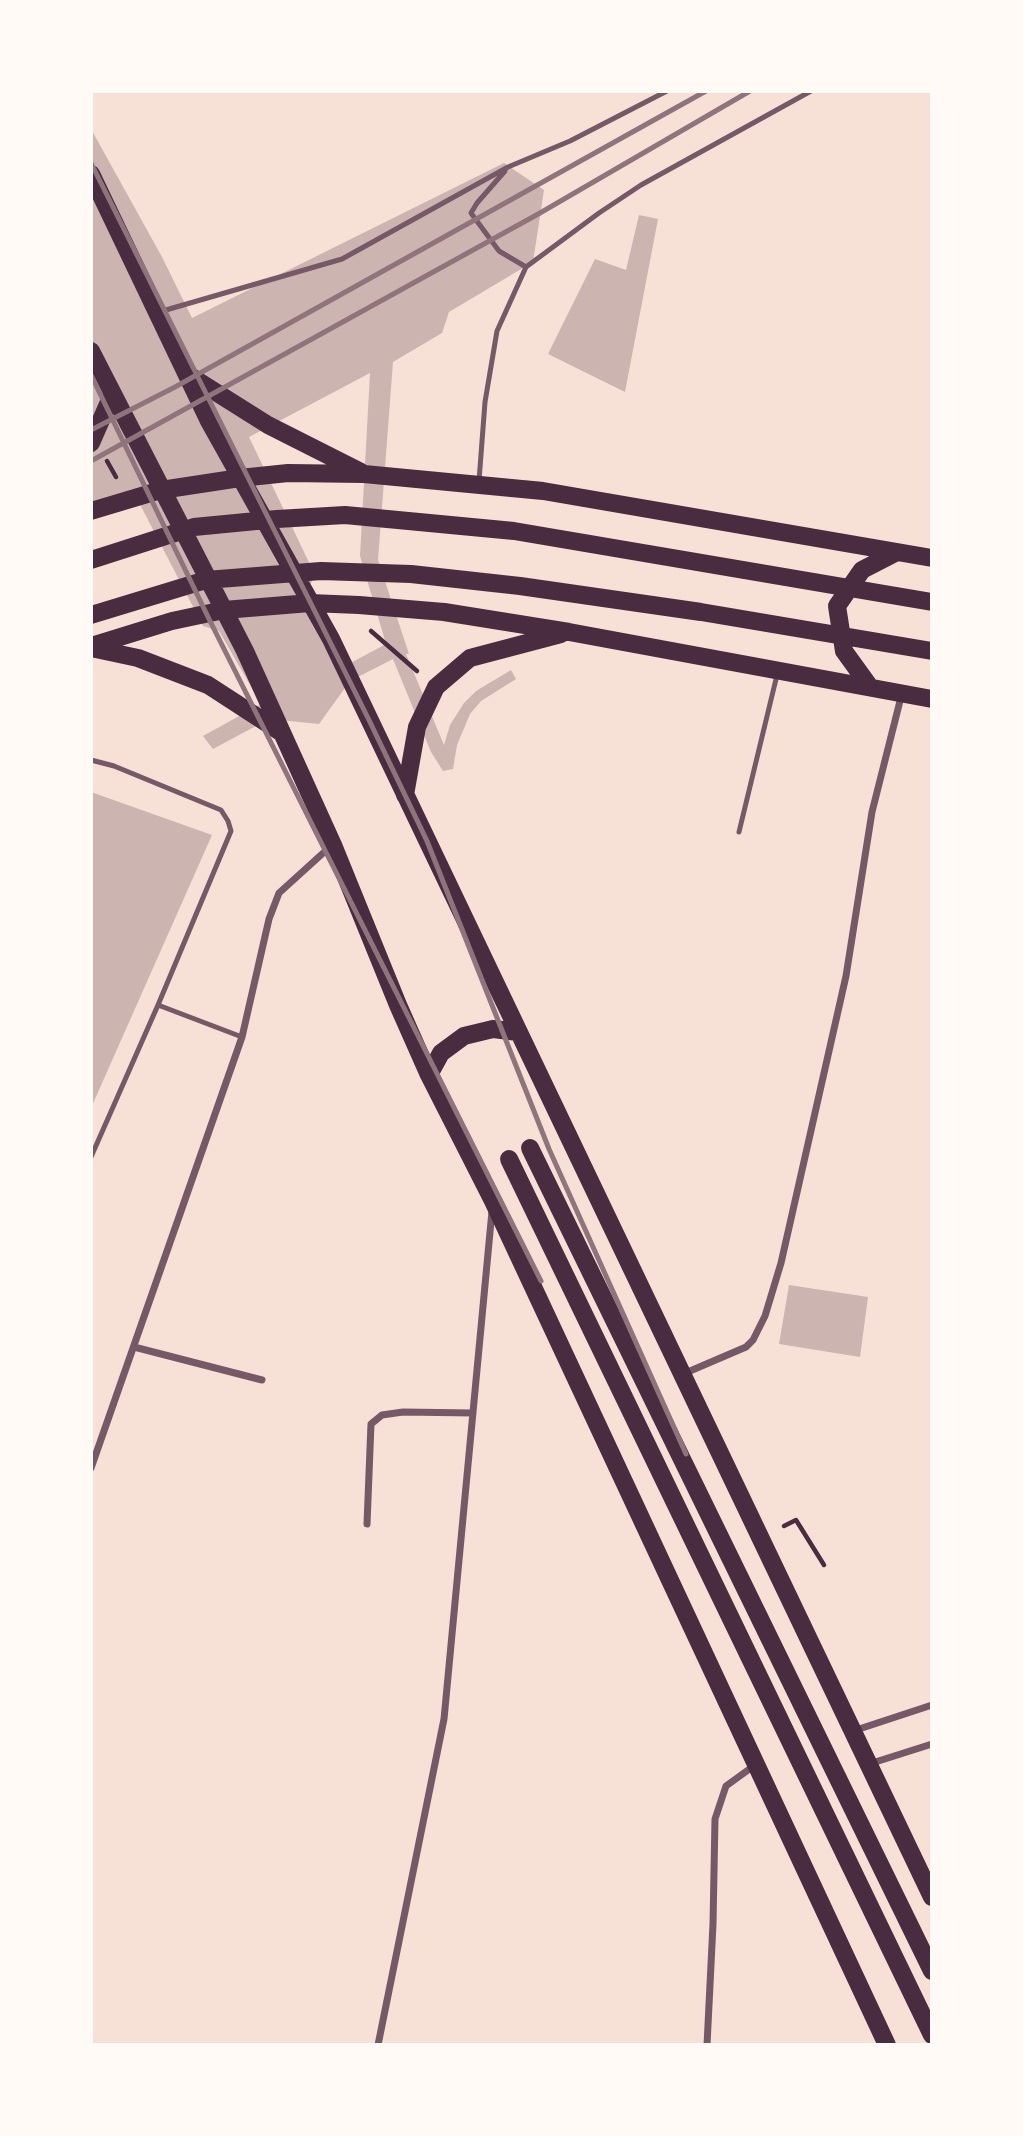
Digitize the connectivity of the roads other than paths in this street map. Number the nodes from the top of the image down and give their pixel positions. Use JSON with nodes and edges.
{"nodes":[{"id":1,"x":667,"y":91,"type":"edge"},
{"id":2,"x":811,"y":91,"type":"edge"},
{"id":3,"x":508,"y":167,"type":"junction"},
{"id":4,"x":91,"y":174,"type":"edge"},
{"id":5,"x":526,"y":267,"type":"junction"},
{"id":6,"x":156,"y":313,"type":"junction"},
{"id":7,"x":91,"y":351,"type":"edge"},
{"id":8,"x":187,"y":374,"type":"junction"},
{"id":9,"x":112,"y":395,"type":"junction"},
{"id":10,"x":91,"y":443,"type":"edge"},
{"id":11,"x":364,"y":474,"type":"junction"},
{"id":12,"x":240,"y":478,"type":"junction"},
{"id":13,"x":478,"y":485,"type":"junction"},
{"id":14,"x":161,"y":490,"type":"junction"},
{"id":15,"x":91,"y":510,"type":"edge"},
{"id":16,"x":897,"y":552,"type":"junction"},
{"id":17,"x":932,"y":558,"type":"edge"},
{"id":18,"x":91,"y":560,"type":"edge"},
{"id":19,"x":932,"y":602,"type":"edge"},
{"id":20,"x":310,"y":603,"type":"junction"},
{"id":21,"x":224,"y":610,"type":"junction"},
{"id":22,"x":91,"y":615,"type":"edge"},
{"id":23,"x":569,"y":632,"type":"junction"},
{"id":24,"x":91,"y":647,"type":"edge"},
{"id":25,"x":932,"y":651,"type":"edge"},
{"id":26,"x":778,"y":670,"type":"junction"},
{"id":27,"x":870,"y":687,"type":"junction"},
{"id":28,"x":902,"y":693,"type":"junction"},
{"id":29,"x":932,"y":699,"type":"edge"},
{"id":30,"x":282,"y":733,"type":"junction"},
{"id":31,"x":91,"y":760,"type":"edge"},
{"id":32,"x":405,"y":795,"type":"junction"},
{"id":33,"x":739,"y":832,"type":"dead end"},
{"id":34,"x":333,"y":845,"type":"junction"},
{"id":35,"x":158,"y":1005,"type":"junction"},
{"id":36,"x":517,"y":1032,"type":"junction"},
{"id":37,"x":242,"y":1037,"type":"junction"},
{"id":38,"x":429,"y":1075,"type":"junction"},
{"id":39,"x":530,"y":1148,"type":"dead end"},
{"id":40,"x":91,"y":1157,"type":"edge"},
{"id":41,"x":509,"y":1159,"type":"dead end"},
{"id":42,"x":493,"y":1201,"type":"junction"},
{"id":43,"x":134,"y":1347,"type":"junction"},
{"id":44,"x":682,"y":1374,"type":"junction"},
{"id":45,"x":262,"y":1380,"type":"dead end"},
{"id":46,"x":473,"y":1413,"type":"junction"},
{"id":47,"x":91,"y":1468,"type":"edge"},
{"id":48,"x":367,"y":1524,"type":"dead end"},
{"id":49,"x":932,"y":1705,"type":"edge"},
{"id":50,"x":853,"y":1731,"type":"junction"},
{"id":51,"x":932,"y":1744,"type":"edge"},
{"id":52,"x":868,"y":1764,"type":"junction"},
{"id":53,"x":755,"y":1765,"type":"junction"},
{"id":54,"x":932,"y":1897,"type":"edge"},
{"id":55,"x":932,"y":1970,"type":"edge"},
{"id":56,"x":932,"y":2035,"type":"edge"},
{"id":57,"x":378,"y":2045,"type":"edge"},
{"id":58,"x":707,"y":2045,"type":"edge"},
{"id":59,"x":887,"y":2045,"type":"edge"}],
"edges":[{"from":1,"to":3,"type":"lane"},
{"from":2,"to":5,"type":"lane"},
{"from":3,"to":5,"type":"lane"},
{"from":3,"to":6,"type":"lane"},
{"from":4,"to":6,"type":"main road"},
{"from":5,"to":13,"type":"lane"},
{"from":6,"to":8,"type":"main road"},
{"from":7,"to":9,"type":"main road"},
{"from":8,"to":11,"type":"main road"},
{"from":8,"to":12,"type":"main road"},
{"from":9,"to":10,"type":"main road"},
{"from":9,"to":14,"type":"main road"},
{"from":11,"to":12,"type":"main road"},
{"from":11,"to":13,"type":"main road"},
{"from":12,"to":14,"type":"main road"},
{"from":12,"to":20,"type":"main road"},
{"from":13,"to":16,"type":"main road"},
{"from":14,"to":15,"type":"main road"},
{"from":14,"to":21,"type":"main road"},
{"from":16,"to":17,"type":"main road"},
{"from":16,"to":27,"type":"main road"},
{"from":18,"to":19,"type":"main road"},
{"from":20,"to":21,"type":"main road"},
{"from":20,"to":23,"type":"main road"},
{"from":20,"to":32,"type":"main road"},
{"from":21,"to":24,"type":"main road"},
{"from":21,"to":30,"type":"main road"},
{"from":22,"to":25,"type":"main road"},
{"from":23,"to":26,"type":"main road"},
{"from":23,"to":32,"type":"main road"},
{"from":24,"to":30,"type":"main road"},
{"from":26,"to":27,"type":"main road"},
{"from":26,"to":33,"type":"lane"},
{"from":27,"to":28,"type":"main road"},
{"from":28,"to":29,"type":"main road"},
{"from":28,"to":44,"type":"street"},
{"from":30,"to":34,"type":"main road"},
{"from":31,"to":35,"type":"lane"},
{"from":32,"to":36,"type":"main road"},
{"from":34,"to":37,"type":"street"},
{"from":34,"to":38,"type":"main road"},
{"from":35,"to":37,"type":"lane"},
{"from":35,"to":40,"type":"lane"},
{"from":36,"to":38,"type":"main road"},
{"from":36,"to":44,"type":"main road"},
{"from":37,"to":43,"type":"street"},
{"from":38,"to":42,"type":"main road"},
{"from":39,"to":55,"type":"main road"},
{"from":41,"to":56,"type":"main road"},
{"from":42,"to":46,"type":"street"},
{"from":42,"to":53,"type":"main road"},
{"from":43,"to":45,"type":"street"},
{"from":43,"to":47,"type":"street"},
{"from":44,"to":50,"type":"main road"},
{"from":46,"to":48,"type":"street"},
{"from":46,"to":57,"type":"street"},
{"from":49,"to":50,"type":"street"},
{"from":50,"to":52,"type":"main road"},
{"from":51,"to":52,"type":"street"},
{"from":52,"to":54,"type":"main road"},
{"from":53,"to":58,"type":"street"},
{"from":53,"to":59,"type":"main road"}]}
